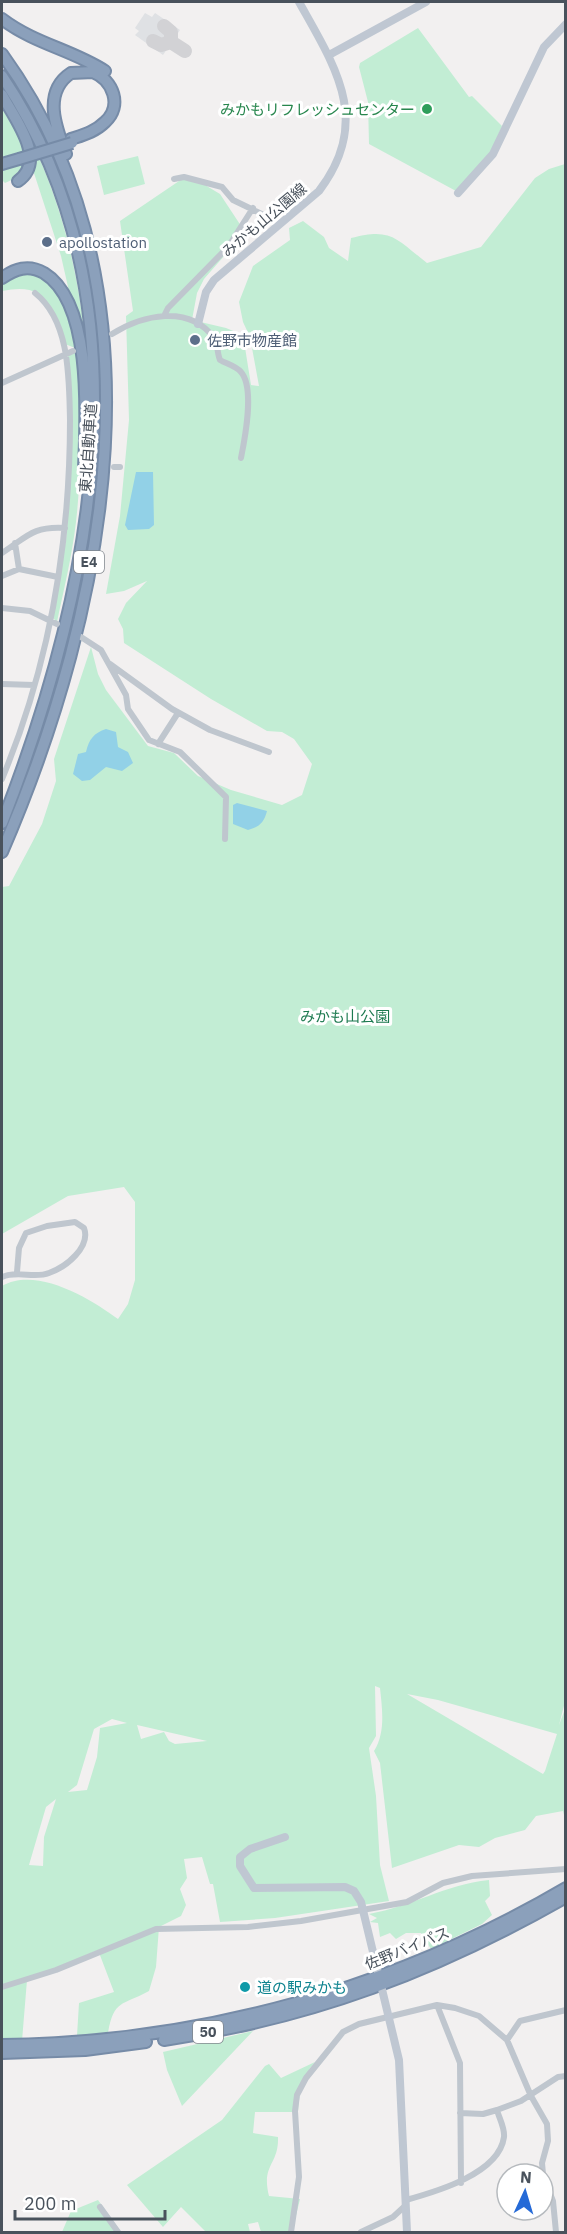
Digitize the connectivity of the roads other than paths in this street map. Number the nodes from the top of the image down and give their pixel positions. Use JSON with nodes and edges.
{"nodes":[{"id":1,"x":299,"y":2,"type":"edge"},
{"id":2,"x":426,"y":2,"type":"edge"},
{"id":3,"x":2,"y":19,"type":"edge"},
{"id":4,"x":566,"y":24,"type":"edge"},
{"id":5,"x":2,"y":54,"type":"edge"},
{"id":6,"x":328,"y":55,"type":"junction"},
{"id":7,"x":2,"y":76,"type":"edge"},
{"id":8,"x":2,"y":95,"type":"edge"},
{"id":9,"x":72,"y":141,"type":"junction"},
{"id":10,"x":18,"y":157,"type":"junction"},
{"id":11,"x":2,"y":160,"type":"edge"},
{"id":12,"x":2,"y":164,"type":"edge"},
{"id":13,"x":174,"y":179,"type":"dead end"},
{"id":14,"x":18,"y":181,"type":"dead end"},
{"id":15,"x":458,"y":193,"type":"dead end"},
{"id":16,"x":253,"y":208,"type":"junction"},
{"id":17,"x":270,"y":218,"type":"dead end"},
{"id":18,"x":94,"y":260,"type":"junction"},
{"id":19,"x":2,"y":278,"type":"edge"},
{"id":20,"x":34,"y":293,"type":"dead end"},
{"id":21,"x":164,"y":315,"type":"junction"},
{"id":22,"x":198,"y":324,"type":"junction"},
{"id":23,"x":112,"y":334,"type":"dead end"},
{"id":24,"x":73,"y":351,"type":"dead end"},
{"id":25,"x":66,"y":355,"type":"junction"},
{"id":26,"x":2,"y":382,"type":"edge"},
{"id":27,"x":241,"y":458,"type":"dead end"},
{"id":28,"x":70,"y":462,"type":"junction"},
{"id":29,"x":80,"y":463,"type":"dead end"},
{"id":30,"x":65,"y":528,"type":"junction"},
{"id":31,"x":82,"y":537,"type":"junction"},
{"id":32,"x":15,"y":543,"type":"junction"},
{"id":33,"x":2,"y":553,"type":"edge"},
{"id":34,"x":19,"y":569,"type":"junction"},
{"id":35,"x":2,"y":576,"type":"edge"},
{"id":36,"x":58,"y":577,"type":"junction"},
{"id":37,"x":2,"y":608,"type":"edge"},
{"id":38,"x":49,"y":620,"type":"junction"},
{"id":39,"x":57,"y":624,"type":"dead end"},
{"id":40,"x":81,"y":637,"type":"dead end"},
{"id":41,"x":110,"y":664,"type":"junction"},
{"id":42,"x":2,"y":684,"type":"edge"},
{"id":43,"x":34,"y":685,"type":"junction"},
{"id":44,"x":178,"y":713,"type":"junction"},
{"id":45,"x":158,"y":744,"type":"junction"},
{"id":46,"x":268,"y":753,"type":"dead end"},
{"id":47,"x":2,"y":779,"type":"edge"},
{"id":48,"x":2,"y":823,"type":"edge"},
{"id":49,"x":225,"y":839,"type":"dead end"},
{"id":50,"x":2,"y":852,"type":"edge"},
{"id":51,"x":17,"y":1272,"type":"junction"},
{"id":52,"x":2,"y":1277,"type":"edge"},
{"id":53,"x":285,"y":1837,"type":"dead end"},
{"id":54,"x":566,"y":1869,"type":"edge"},
{"id":55,"x":566,"y":1888,"type":"edge"},
{"id":56,"x":566,"y":1897,"type":"edge"},
{"id":57,"x":363,"y":1910,"type":"junction"},
{"id":58,"x":381,"y":1981,"type":"junction"},
{"id":59,"x":2,"y":1987,"type":"edge"},
{"id":60,"x":437,"y":2005,"type":"junction"},
{"id":61,"x":566,"y":2010,"type":"edge"},
{"id":62,"x":390,"y":2018,"type":"junction"},
{"id":63,"x":507,"y":2040,"type":"junction"},
{"id":64,"x":2,"y":2045,"type":"edge"},
{"id":65,"x":2,"y":2053,"type":"edge"},
{"id":66,"x":566,"y":2076,"type":"edge"},
{"id":67,"x":531,"y":2096,"type":"junction"},
{"id":68,"x":497,"y":2110,"type":"junction"},
{"id":69,"x":460,"y":2114,"type":"junction"},
{"id":70,"x":543,"y":2162,"type":"edge"},
{"id":71,"x":461,"y":2183,"type":"junction"},
{"id":72,"x":406,"y":2203,"type":"junction"},
{"id":73,"x":99,"y":2207,"type":"dead end"},
{"id":74,"x":118,"y":2232,"type":"edge"},
{"id":75,"x":291,"y":2232,"type":"edge"},
{"id":76,"x":361,"y":2232,"type":"edge"},
{"id":77,"x":407,"y":2232,"type":"edge"}],
"edges":[{"from":1,"to":6,"type":"street","name":"みかも山公園線"},
{"from":2,"to":6,"type":"street"},
{"from":3,"to":9,"type":"highway"},
{"from":4,"to":15,"type":"street"},
{"from":5,"to":18,"type":"highway","name":"東北自動車道","number":"E4"},
{"from":6,"to":22,"type":"street","name":"みかも山公園線"},
{"from":7,"to":31,"type":"highway","name":"東北自動車道","number":"E4"},
{"from":8,"to":14,"type":"highway"},
{"from":9,"to":10,"type":"highway","bridge":true},
{"from":9,"to":18,"type":"highway"},
{"from":10,"to":11,"type":"highway"},
{"from":10,"to":12,"type":"highway"},
{"from":13,"to":16,"type":"street"},
{"from":16,"to":17,"type":"street"},
{"from":16,"to":21,"type":"street"},
{"from":18,"to":50,"type":"highway","name":"東北自動車道","number":"E4"},
{"from":19,"to":31,"type":"highway"},
{"from":20,"to":25,"type":"street"},
{"from":21,"to":22,"type":"street"},
{"from":21,"to":23,"type":"street"},
{"from":22,"to":27,"type":"street"},
{"from":24,"to":25,"type":"street"},
{"from":25,"to":26,"type":"street"},
{"from":25,"to":28,"type":"street"},
{"from":28,"to":29,"type":"street"},
{"from":28,"to":30,"type":"street"},
{"from":30,"to":32,"type":"street"},
{"from":30,"to":36,"type":"street"},
{"from":31,"to":48,"type":"highway","name":"東北自動車道","number":"E4"},
{"from":32,"to":33,"type":"street"},
{"from":32,"to":34,"type":"street"},
{"from":34,"to":35,"type":"street"},
{"from":34,"to":36,"type":"street"},
{"from":36,"to":38,"type":"street"},
{"from":37,"to":38,"type":"street"},
{"from":38,"to":39,"type":"street"},
{"from":38,"to":43,"type":"street"},
{"from":40,"to":41,"type":"street"},
{"from":41,"to":44,"type":"street"},
{"from":41,"to":45,"type":"street"},
{"from":42,"to":43,"type":"street"},
{"from":43,"to":47,"type":"street"},
{"from":44,"to":45,"type":"street"},
{"from":44,"to":46,"type":"street"},
{"from":45,"to":49,"type":"street"},
{"from":51,"to":51,"type":"street"},
{"from":51,"to":52,"type":"street"},
{"from":53,"to":57,"type":"street"},
{"from":54,"to":57,"type":"street"},
{"from":55,"to":58,"type":"highway","name":"佐野バイパス","number":"50"},
{"from":56,"to":58,"type":"highway","name":"佐野バイパス","number":"50"},
{"from":57,"to":58,"type":"street"},
{"from":57,"to":59,"type":"street"},
{"from":58,"to":62,"type":"street"},
{"from":58,"to":64,"type":"highway","name":"佐野バイパス","number":"50"},
{"from":58,"to":65,"type":"highway","name":"佐野バイパス","number":"50"},
{"from":60,"to":62,"type":"street"},
{"from":60,"to":63,"type":"street"},
{"from":60,"to":69,"type":"street"},
{"from":61,"to":63,"type":"street"},
{"from":62,"to":72,"type":"street"},
{"from":62,"to":75,"type":"street"},
{"from":63,"to":67,"type":"street"},
{"from":66,"to":67,"type":"street"},
{"from":67,"to":68,"type":"street"},
{"from":67,"to":70,"type":"street"},
{"from":68,"to":69,"type":"street"},
{"from":68,"to":71,"type":"street"},
{"from":69,"to":71,"type":"street"},
{"from":71,"to":72,"type":"street"},
{"from":72,"to":76,"type":"street"},
{"from":72,"to":77,"type":"street"},
{"from":73,"to":74,"type":"street"}]}
